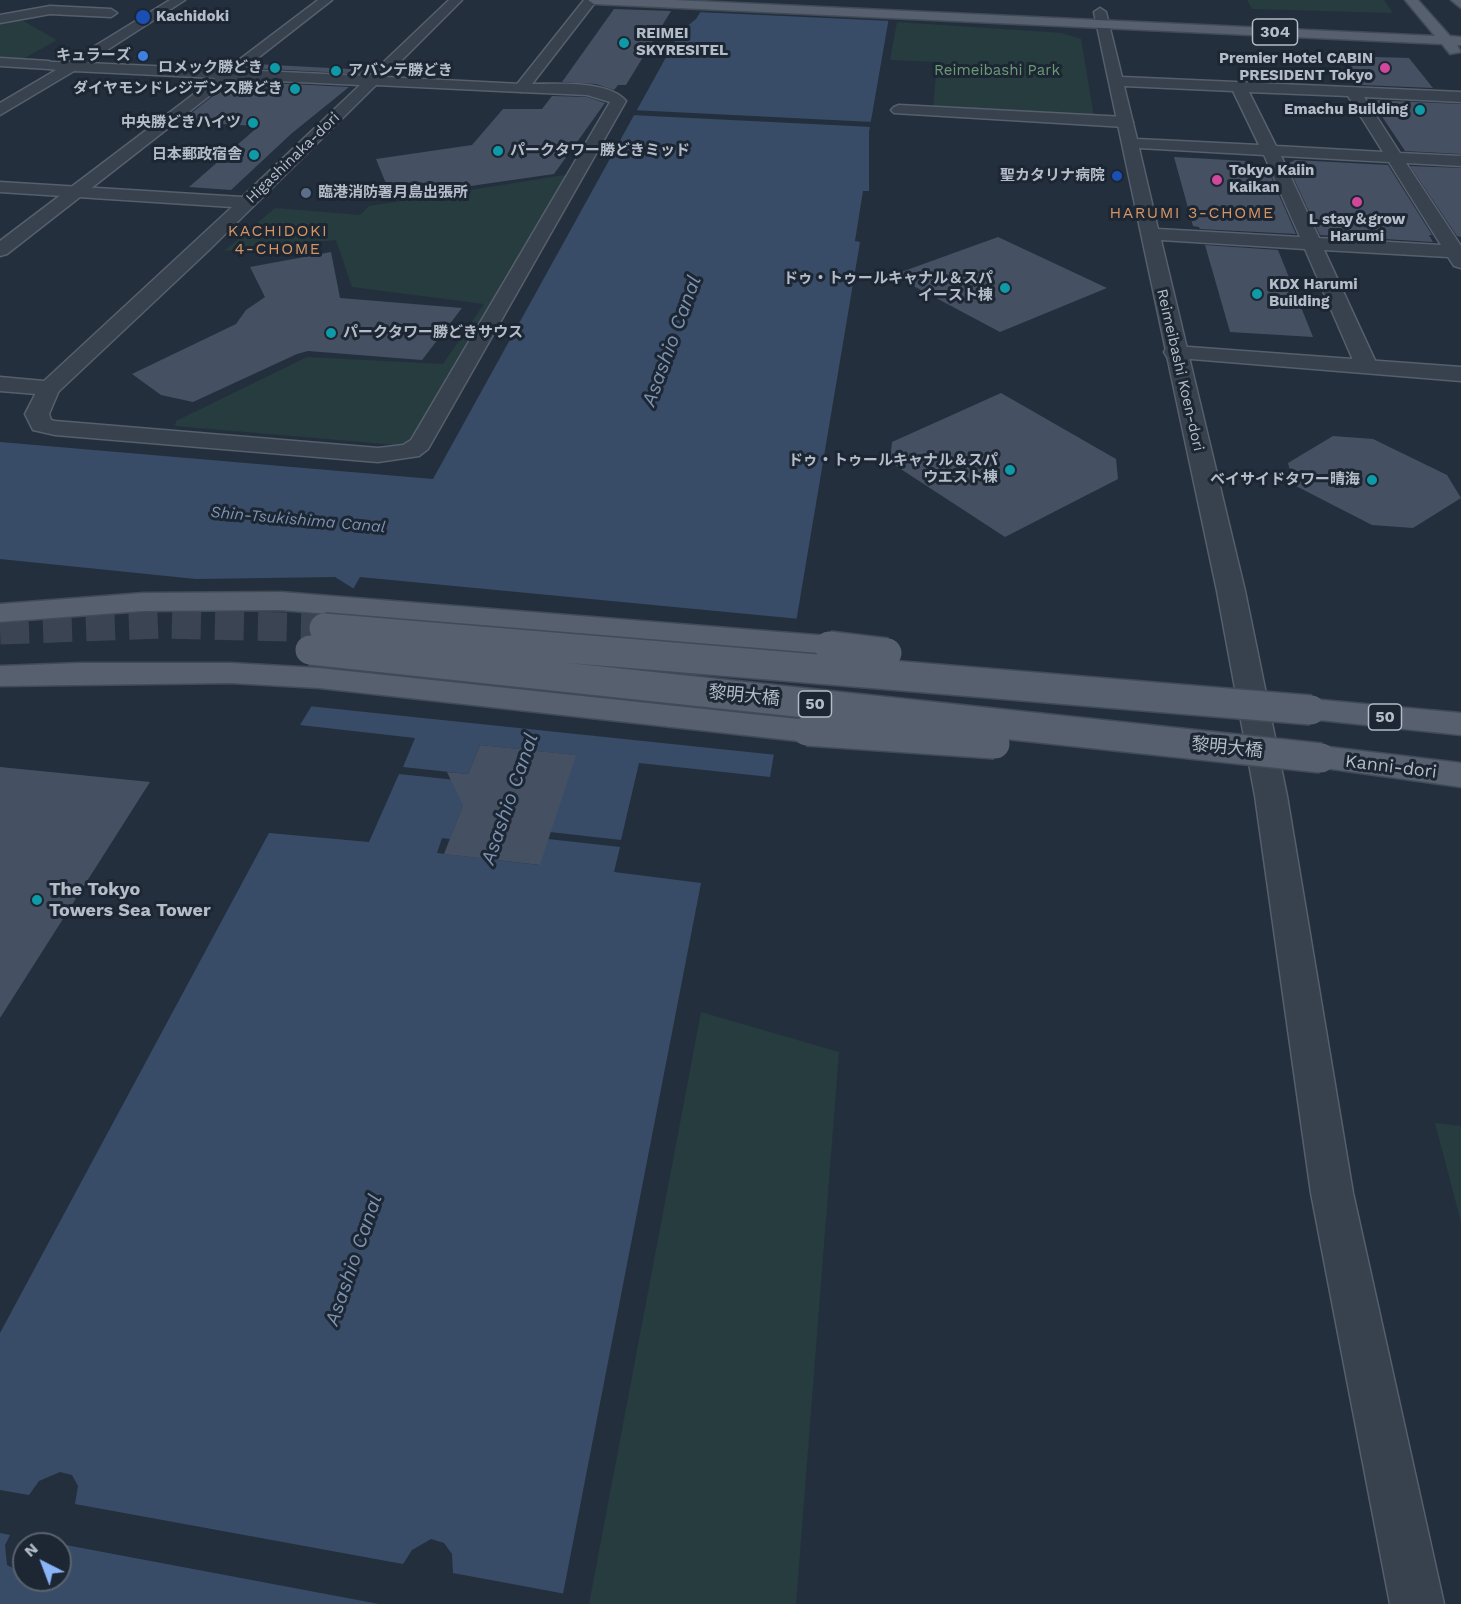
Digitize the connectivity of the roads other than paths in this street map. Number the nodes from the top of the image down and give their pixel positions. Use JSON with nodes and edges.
{"nodes":[{"id":1,"x":156,"y":0,"type":"edge"},
{"id":2,"x":178,"y":0,"type":"edge"},
{"id":3,"x":326,"y":0,"type":"edge"},
{"id":4,"x":456,"y":0,"type":"edge"},
{"id":5,"x":593,"y":0,"type":"edge"},
{"id":6,"x":796,"y":0,"type":"edge"},
{"id":7,"x":1411,"y":0,"type":"edge"},
{"id":8,"x":1457,"y":0,"type":"edge"},
{"id":9,"x":1461,"y":4,"type":"edge"},
{"id":10,"x":894,"y":9,"type":"junction"},
{"id":11,"x":111,"y":13,"type":"dead end"},
{"id":12,"x":1102,"y":18,"type":"junction"},
{"id":13,"x":0,"y":19,"type":"edge"},
{"id":14,"x":1434,"y":26,"type":"junction"},
{"id":15,"x":1461,"y":27,"type":"edge"},
{"id":16,"x":1446,"y":40,"type":"junction"},
{"id":17,"x":1461,"y":41,"type":"edge"},
{"id":18,"x":1461,"y":57,"type":"edge"},
{"id":19,"x":0,"y":62,"type":"edge"},
{"id":20,"x":49,"y":65,"type":"junction"},
{"id":21,"x":72,"y":66,"type":"junction"},
{"id":22,"x":230,"y":74,"type":"junction"},
{"id":23,"x":373,"y":81,"type":"junction"},
{"id":24,"x":1115,"y":81,"type":"junction"},
{"id":25,"x":1239,"y":87,"type":"junction"},
{"id":26,"x":521,"y":88,"type":"junction"},
{"id":27,"x":1353,"y":92,"type":"junction"},
{"id":28,"x":0,"y":95,"type":"edge"},
{"id":29,"x":1461,"y":97,"type":"edge"},
{"id":30,"x":0,"y":110,"type":"edge"},
{"id":31,"x":899,"y":110,"type":"dead end"},
{"id":32,"x":1127,"y":133,"type":"junction"},
{"id":33,"x":1270,"y":150,"type":"junction"},
{"id":34,"x":1395,"y":157,"type":"junction"},
{"id":35,"x":1461,"y":161,"type":"edge"},
{"id":36,"x":0,"y":187,"type":"edge"},
{"id":37,"x":76,"y":192,"type":"junction"},
{"id":38,"x":246,"y":203,"type":"junction"},
{"id":39,"x":1149,"y":234,"type":"junction"},
{"id":40,"x":1312,"y":243,"type":"junction"},
{"id":41,"x":0,"y":250,"type":"edge"},
{"id":42,"x":1459,"y":255,"type":"edge"},
{"id":43,"x":1175,"y":352,"type":"junction"},
{"id":44,"x":1367,"y":367,"type":"junction"},
{"id":45,"x":1461,"y":374,"type":"edge"},
{"id":46,"x":0,"y":384,"type":"edge"},
{"id":47,"x":49,"y":388,"type":"junction"},
{"id":48,"x":0,"y":614,"type":"edge"},
{"id":49,"x":0,"y":676,"type":"edge"},
{"id":50,"x":1311,"y":710,"type":"junction"},
{"id":51,"x":1461,"y":724,"type":"edge"},
{"id":52,"x":1321,"y":758,"type":"junction"},
{"id":53,"x":1461,"y":775,"type":"edge"},
{"id":54,"x":1417,"y":1604,"type":"edge"}],
"edges":[{"from":1,"to":20,"type":"street"},
{"from":2,"to":21,"type":"street"},
{"from":3,"to":22,"type":"street"},
{"from":4,"to":23,"type":"street","name":"Higashinaka-dori"},
{"from":5,"to":10,"type":"main road","number":"304"},
{"from":5,"to":26,"type":"street"},
{"from":6,"to":10,"type":"main road","number":"304"},
{"from":7,"to":14,"type":"main road"},
{"from":8,"to":9,"type":"main road"},
{"from":10,"to":12,"type":"main road","number":"304"},
{"from":11,"to":13,"type":"street"},
{"from":12,"to":14,"type":"main road","number":"304"},
{"from":12,"to":16,"type":"main road","number":"304"},
{"from":12,"to":24,"type":"street","name":"Reimeibashi Koen-dori"},
{"from":14,"to":15,"type":"main road","number":"304"},
{"from":14,"to":16,"type":"main road"},
{"from":16,"to":17,"type":"main road","number":"304"},
{"from":16,"to":18,"type":"main road"},
{"from":19,"to":20,"type":"street"},
{"from":20,"to":21,"type":"street"},
{"from":20,"to":28,"type":"street"},
{"from":21,"to":22,"type":"street"},
{"from":21,"to":30,"type":"street"},
{"from":22,"to":23,"type":"street"},
{"from":22,"to":37,"type":"street"},
{"from":23,"to":26,"type":"street"},
{"from":23,"to":38,"type":"street","name":"Higashinaka-dori"},
{"from":24,"to":25,"type":"street"},
{"from":24,"to":32,"type":"street","name":"Reimeibashi Koen-dori"},
{"from":25,"to":27,"type":"street"},
{"from":25,"to":33,"type":"street"},
{"from":26,"to":47,"type":"street"},
{"from":27,"to":29,"type":"street"},
{"from":27,"to":34,"type":"street"},
{"from":31,"to":32,"type":"street"},
{"from":32,"to":33,"type":"street"},
{"from":32,"to":39,"type":"street","name":"Reimeibashi Koen-dori"},
{"from":33,"to":34,"type":"street"},
{"from":33,"to":40,"type":"street"},
{"from":34,"to":35,"type":"street"},
{"from":34,"to":42,"type":"street"},
{"from":36,"to":37,"type":"street"},
{"from":37,"to":38,"type":"street"},
{"from":37,"to":41,"type":"street"},
{"from":38,"to":47,"type":"street","name":"Higashinaka-dori"},
{"from":39,"to":40,"type":"street"},
{"from":39,"to":43,"type":"street","name":"Reimeibashi Koen-dori"},
{"from":40,"to":42,"type":"street"},
{"from":40,"to":44,"type":"street"},
{"from":43,"to":44,"type":"street"},
{"from":43,"to":54,"type":"street","name":"Reimeibashi Koen-dori"},
{"from":44,"to":45,"type":"street"},
{"from":46,"to":47,"type":"street"},
{"from":48,"to":50,"type":"main road","number":"50","bridge":true},
{"from":49,"to":52,"type":"main road","number":"50","bridge":true},
{"from":50,"to":51,"type":"main road","number":"50"},
{"from":50,"to":52,"type":"main road","name":"黎明大橋","number":"50","bridge":true},
{"from":52,"to":53,"type":"main road","name":"Kanni-dori","number":"50"}]}
